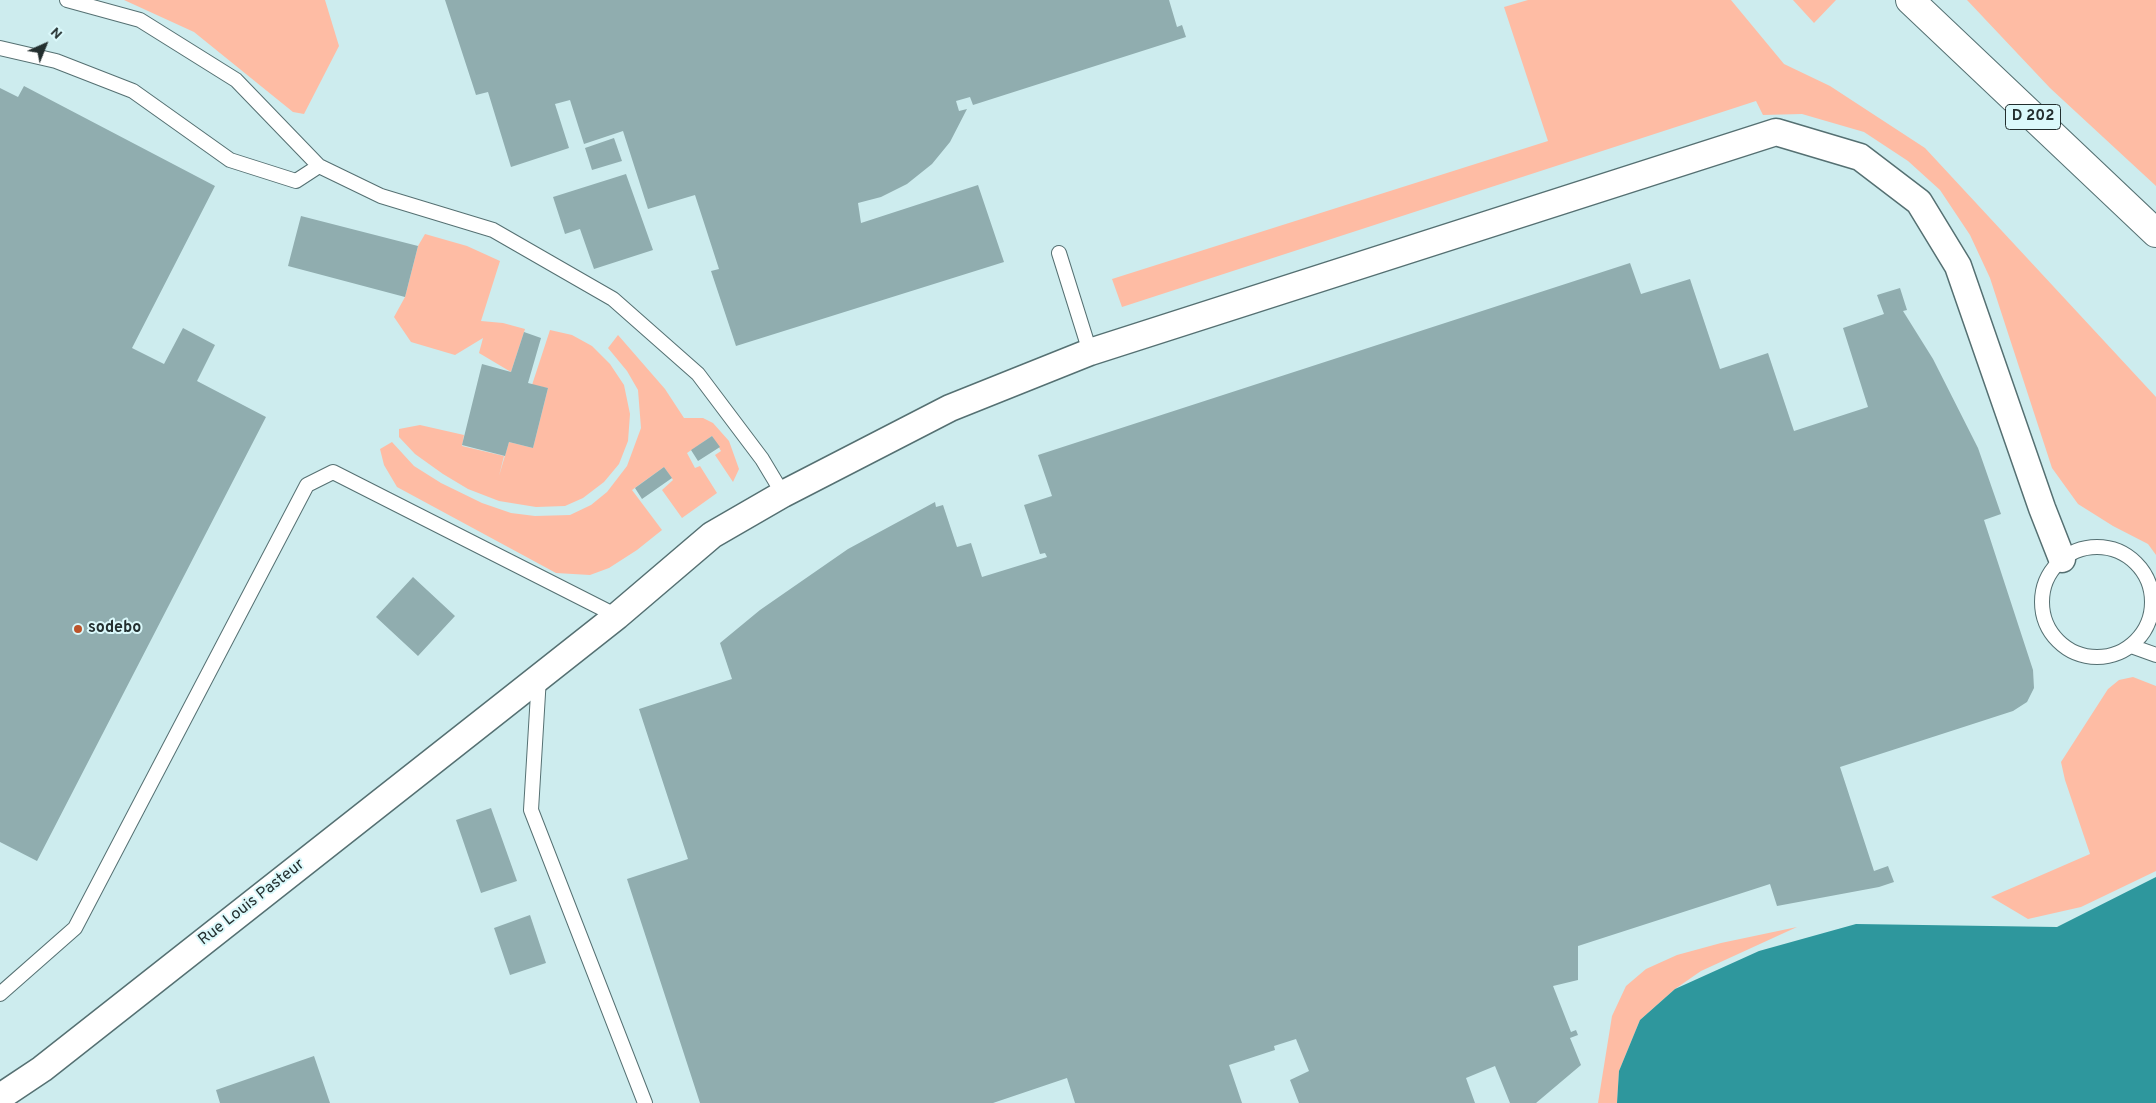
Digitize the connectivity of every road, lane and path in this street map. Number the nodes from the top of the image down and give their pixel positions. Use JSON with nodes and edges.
{"nodes":[{"id":1,"x":67,"y":0,"type":"edge"},
{"id":2,"x":1910,"y":0,"type":"edge"},
{"id":3,"x":0,"y":48,"type":"edge"},
{"id":4,"x":318,"y":166,"type":"junction"},
{"id":5,"x":2156,"y":233,"type":"edge"},
{"id":6,"x":1058,"y":253,"type":"dead end"},
{"id":7,"x":1090,"y":352,"type":"junction"},
{"id":8,"x":783,"y":494,"type":"junction"},
{"id":9,"x":2062,"y":559,"type":"junction"},
{"id":10,"x":617,"y":616,"type":"junction"},
{"id":11,"x":2131,"y":646,"type":"junction"},
{"id":12,"x":2156,"y":655,"type":"edge"},
{"id":13,"x":539,"y":677,"type":"junction"},
{"id":14,"x":0,"y":994,"type":"edge"},
{"id":15,"x":0,"y":1097,"type":"edge"},
{"id":16,"x":645,"y":1103,"type":"edge"}],
"edges":[{"from":1,"to":4,"type":"lane"},
{"from":2,"to":5,"type":"main road","number":"D 202"},
{"from":3,"to":4,"type":"lane"},
{"from":4,"to":8,"type":"lane"},
{"from":6,"to":7,"type":"lane"},
{"from":7,"to":8,"type":"street","name":"Rue Louis Pasteur"},
{"from":7,"to":9,"type":"street","name":"Rue Louis Pasteur"},
{"from":8,"to":10,"type":"street","name":"Rue Louis Pasteur"},
{"from":9,"to":11,"type":"lane"},
{"from":9,"to":11,"type":"lane"},
{"from":10,"to":13,"type":"street","name":"Rue Louis Pasteur"},
{"from":10,"to":14,"type":"lane"},
{"from":11,"to":12,"type":"lane"},
{"from":13,"to":15,"type":"street","name":"Rue Louis Pasteur"},
{"from":13,"to":16,"type":"lane"}]}
